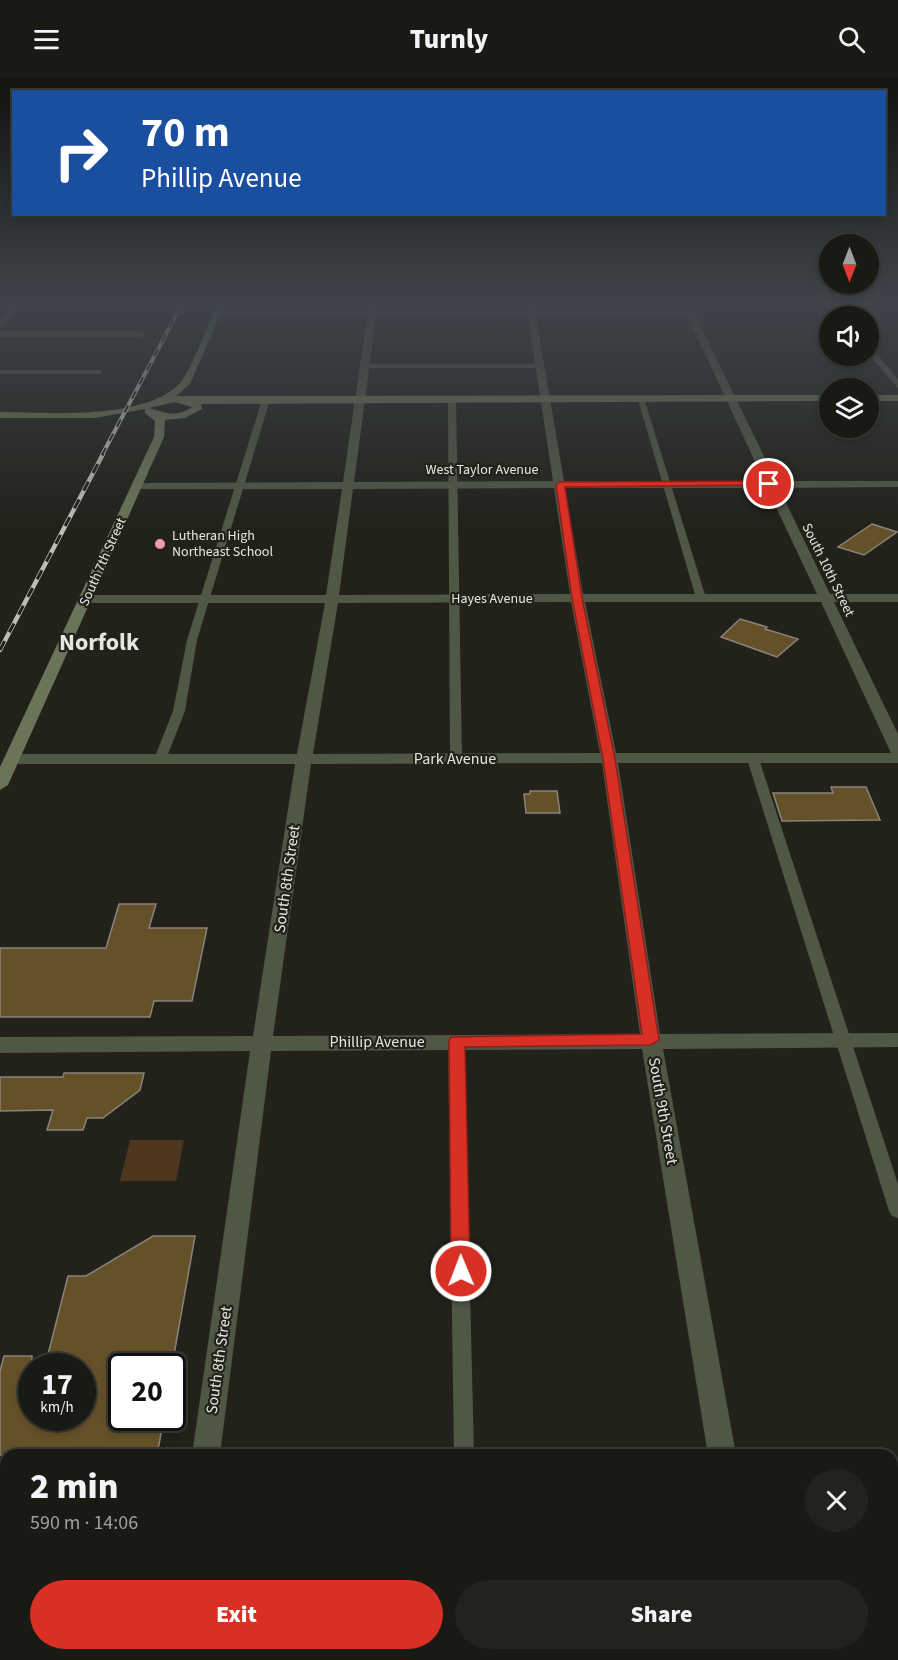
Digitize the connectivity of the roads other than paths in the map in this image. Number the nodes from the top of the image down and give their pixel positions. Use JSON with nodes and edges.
{"nodes":[{"id":1,"x":187,"y":378,"type":"edge"},
{"id":2,"x":362,"y":378,"type":"edge"},
{"id":3,"x":543,"y":378,"type":"edge"},
{"id":4,"x":719,"y":378,"type":"edge"},
{"id":5,"x":184,"y":384,"type":"junction"},
{"id":6,"x":640,"y":398,"type":"junction"},
{"id":7,"x":728,"y":398,"type":"junction"},
{"id":8,"x":819,"y":398,"type":"edge"},
{"id":9,"x":879,"y":398,"type":"edge"},
{"id":10,"x":898,"y":398,"type":"edge"},
{"id":11,"x":359,"y":399,"type":"junction"},
{"id":12,"x":452,"y":399,"type":"junction"},
{"id":13,"x":547,"y":399,"type":"junction"},
{"id":14,"x":266,"y":400,"type":"junction"},
{"id":15,"x":192,"y":404,"type":"junction"},
{"id":16,"x":157,"y":409,"type":"junction"},
{"id":17,"x":0,"y":415,"type":"edge"},
{"id":18,"x":184,"y":415,"type":"junction"},
{"id":19,"x":159,"y":437,"type":"junction"},
{"id":20,"x":669,"y":484,"type":"junction"},
{"id":21,"x":769,"y":484,"type":"junction"},
{"id":22,"x":898,"y":484,"type":"edge"},
{"id":23,"x":241,"y":485,"type":"junction"},
{"id":24,"x":348,"y":485,"type":"junction"},
{"id":25,"x":454,"y":485,"type":"junction"},
{"id":26,"x":560,"y":485,"type":"junction"},
{"id":27,"x":138,"y":486,"type":"junction"},
{"id":28,"x":577,"y":598,"type":"junction"},
{"id":29,"x":701,"y":598,"type":"junction"},
{"id":30,"x":825,"y":598,"type":"junction"},
{"id":31,"x":898,"y":598,"type":"edge"},
{"id":32,"x":87,"y":599,"type":"junction"},
{"id":33,"x":207,"y":599,"type":"junction"},
{"id":34,"x":454,"y":599,"type":"junction"},
{"id":35,"x":332,"y":600,"type":"junction"},
{"id":36,"x":898,"y":751,"type":"edge"},
{"id":37,"x":898,"y":758,"type":"edge"},
{"id":38,"x":12,"y":759,"type":"junction"},
{"id":39,"x":160,"y":759,"type":"junction"},
{"id":40,"x":304,"y":759,"type":"junction"},
{"id":41,"x":456,"y":759,"type":"junction"},
{"id":42,"x":609,"y":759,"type":"junction"},
{"id":43,"x":753,"y":759,"type":"junction"},
{"id":44,"x":0,"y":785,"type":"edge"},
{"id":45,"x":651,"y":1040,"type":"junction"},
{"id":46,"x":842,"y":1040,"type":"junction"},
{"id":47,"x":898,"y":1040,"type":"edge"},
{"id":48,"x":456,"y":1041,"type":"junction"},
{"id":49,"x":262,"y":1043,"type":"junction"},
{"id":50,"x":0,"y":1045,"type":"edge"},
{"id":51,"x":898,"y":1211,"type":"edge"},
{"id":52,"x":207,"y":1449,"type":"edge"},
{"id":53,"x":464,"y":1449,"type":"edge"},
{"id":54,"x":722,"y":1449,"type":"edge"}],
"edges":[{"from":1,"to":5,"type":"street"},
{"from":2,"to":11,"type":"street","name":"South 8th Street"},
{"from":3,"to":13,"type":"street","name":"South 9th Street"},
{"from":4,"to":7,"type":"street","name":"South 10th Street"},
{"from":5,"to":15,"type":"street"},
{"from":5,"to":16,"type":"street"},
{"from":6,"to":7,"type":"street"},
{"from":6,"to":13,"type":"street"},
{"from":6,"to":20,"type":"lane"},
{"from":7,"to":8,"type":"street"},
{"from":7,"to":21,"type":"street","name":"South 10th Street"},
{"from":9,"to":10,"type":"street"},
{"from":11,"to":12,"type":"street"},
{"from":11,"to":14,"type":"street"},
{"from":11,"to":24,"type":"street","name":"South 8th Street"},
{"from":12,"to":13,"type":"street"},
{"from":12,"to":25,"type":"lane"},
{"from":13,"to":26,"type":"street","name":"South 9th Street"},
{"from":14,"to":15,"type":"street"},
{"from":14,"to":23,"type":"lane"},
{"from":15,"to":16,"type":"street"},
{"from":15,"to":18,"type":"street"},
{"from":16,"to":17,"type":"street"},
{"from":16,"to":18,"type":"street"},
{"from":16,"to":19,"type":"street"},
{"from":18,"to":19,"type":"street","name":"South 7th Street"},
{"from":19,"to":27,"type":"street","name":"South 7th Street"},
{"from":20,"to":21,"type":"street","name":"West Taylor Avenue"},
{"from":20,"to":26,"type":"street","name":"West Taylor Avenue"},
{"from":20,"to":29,"type":"lane"},
{"from":21,"to":22,"type":"street","name":"West Taylor Avenue"},
{"from":21,"to":30,"type":"street","name":"South 10th Street"},
{"from":23,"to":24,"type":"street","name":"West Taylor Avenue"},
{"from":23,"to":27,"type":"street","name":"West Taylor Avenue"},
{"from":23,"to":33,"type":"lane"},
{"from":24,"to":25,"type":"street","name":"West Taylor Avenue"},
{"from":24,"to":35,"type":"street","name":"South 8th Street"},
{"from":25,"to":26,"type":"street","name":"West Taylor Avenue"},
{"from":25,"to":34,"type":"lane"},
{"from":26,"to":28,"type":"street","name":"South 9th Street"},
{"from":27,"to":32,"type":"street","name":"South 7th Street"},
{"from":28,"to":29,"type":"street","name":"Hayes Avenue"},
{"from":28,"to":34,"type":"street","name":"Hayes Avenue"},
{"from":28,"to":42,"type":"street","name":"South 9th Street"},
{"from":29,"to":30,"type":"street","name":"Hayes Avenue"},
{"from":30,"to":31,"type":"street","name":"Hayes Avenue"},
{"from":30,"to":36,"type":"street","name":"South 10th Street"},
{"from":32,"to":33,"type":"street","name":"Hayes Avenue"},
{"from":32,"to":38,"type":"street","name":"South 7th Street"},
{"from":33,"to":35,"type":"street","name":"Hayes Avenue"},
{"from":33,"to":39,"type":"lane"},
{"from":34,"to":35,"type":"street","name":"Hayes Avenue"},
{"from":34,"to":41,"type":"lane"},
{"from":35,"to":40,"type":"street","name":"South 8th Street"},
{"from":37,"to":43,"type":"street","name":"Park Avenue"},
{"from":38,"to":39,"type":"street","name":"Park Avenue"},
{"from":38,"to":44,"type":"street","name":"South 7th Street"},
{"from":39,"to":40,"type":"street","name":"Park Avenue"},
{"from":40,"to":41,"type":"street","name":"Park Avenue"},
{"from":40,"to":49,"type":"street","name":"South 8th Street"},
{"from":41,"to":42,"type":"street","name":"Park Avenue"},
{"from":42,"to":43,"type":"street","name":"Park Avenue"},
{"from":42,"to":45,"type":"street","name":"South 9th Street"},
{"from":43,"to":46,"type":"lane"},
{"from":45,"to":46,"type":"street","name":"Phillip Avenue"},
{"from":45,"to":48,"type":"street","name":"Phillip Avenue"},
{"from":45,"to":54,"type":"street","name":"South 9th Street"},
{"from":46,"to":47,"type":"street","name":"Phillip Avenue"},
{"from":46,"to":51,"type":"lane"},
{"from":48,"to":49,"type":"street","name":"Phillip Avenue"},
{"from":48,"to":53,"type":"lane"},
{"from":49,"to":50,"type":"street","name":"Phillip Avenue"},
{"from":49,"to":52,"type":"street","name":"South 8th Street"}]}
